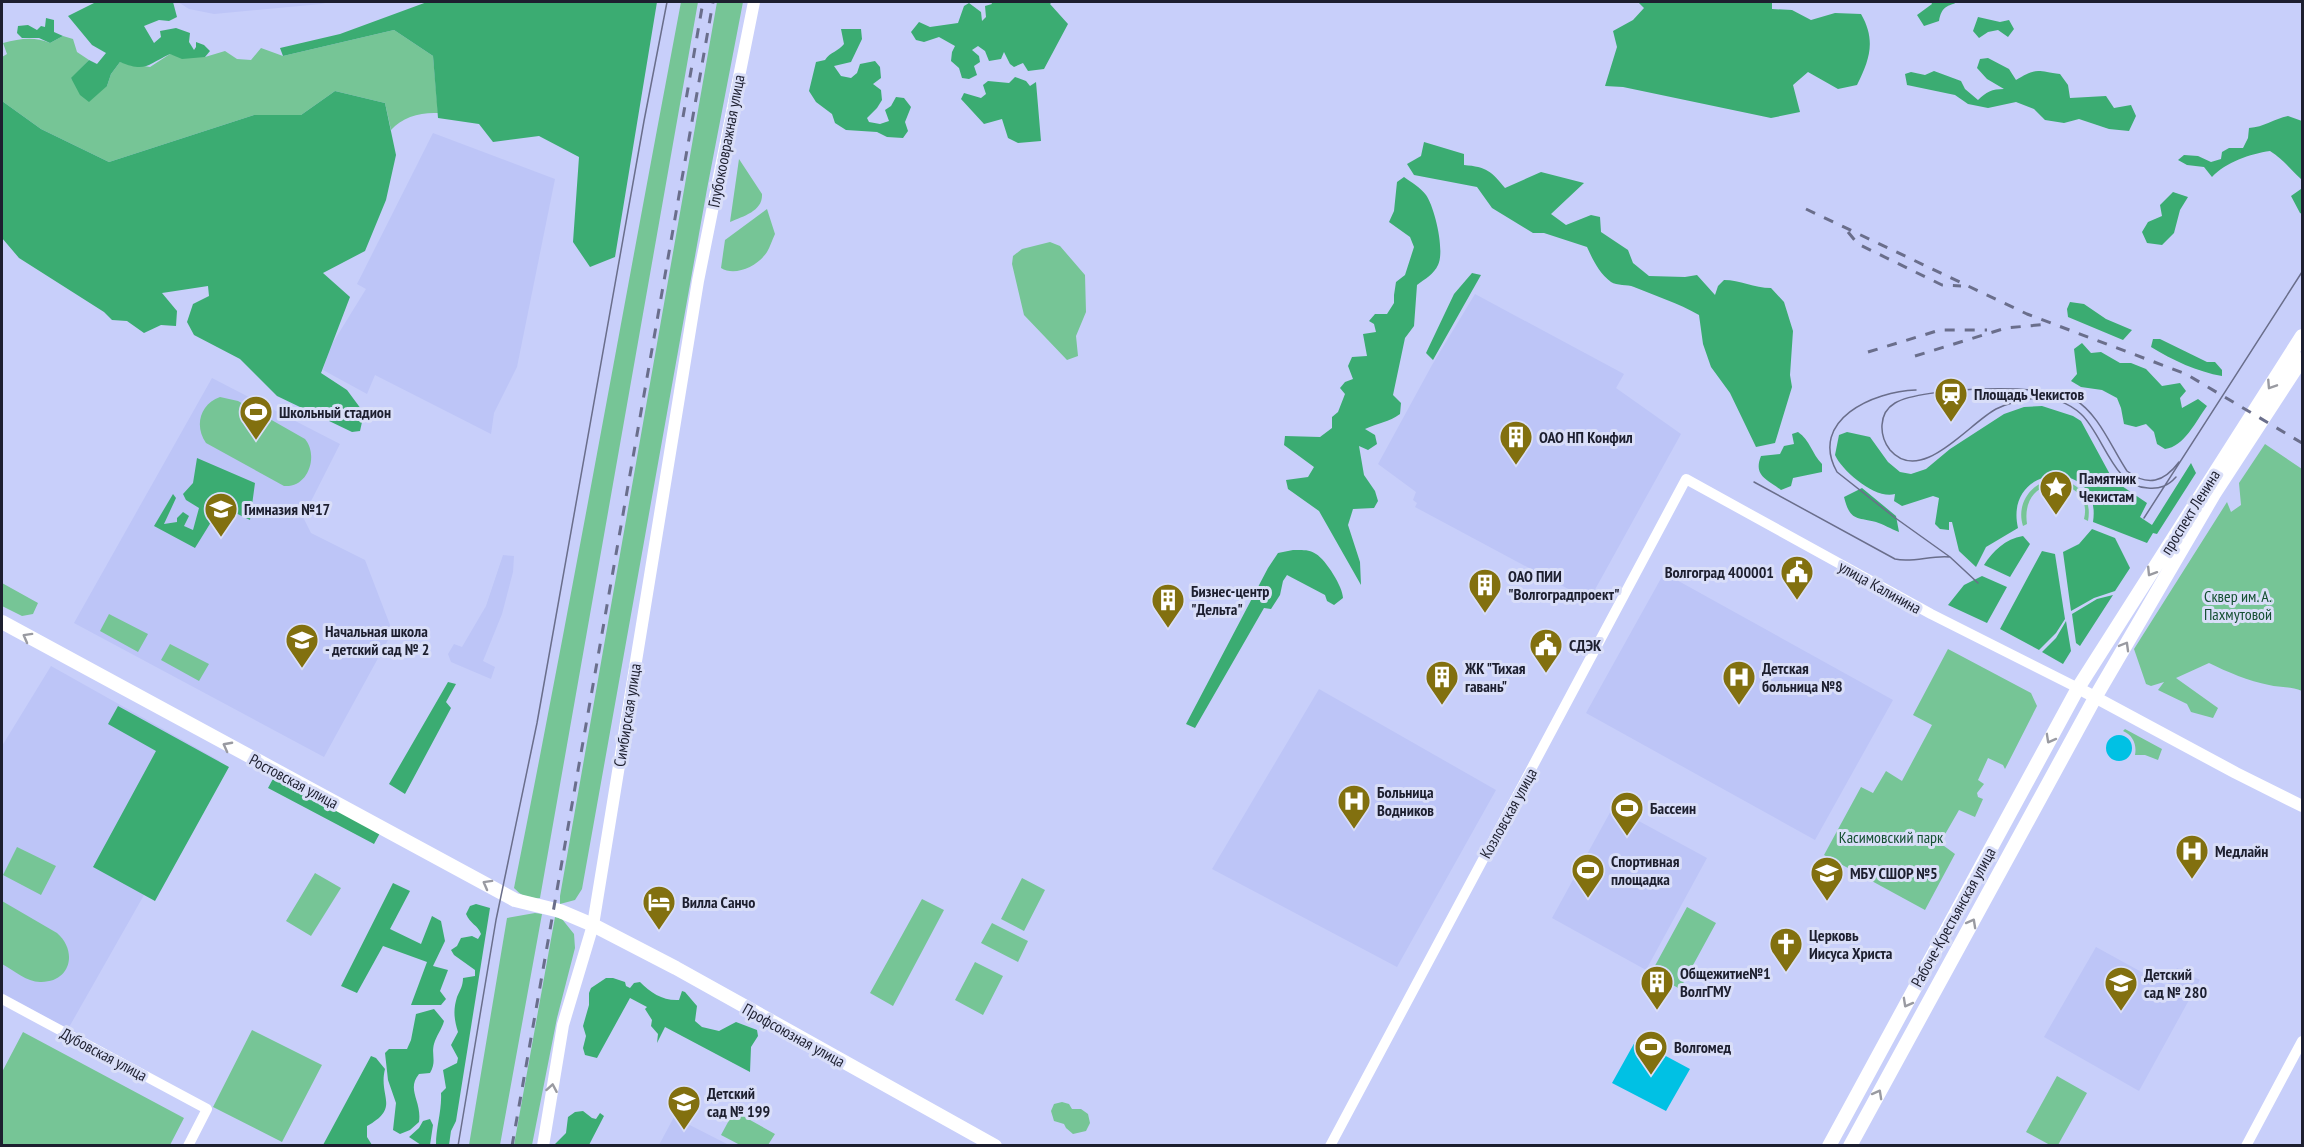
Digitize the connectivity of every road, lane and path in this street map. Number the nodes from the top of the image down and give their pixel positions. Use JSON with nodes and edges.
{"nodes":[{"id":1,"x":754,"y":2,"type":"edge"},
{"id":2,"x":698,"y":281,"type":"joint"},
{"id":3,"x":2302,"y":336,"type":"edge"},
{"id":4,"x":2302,"y":359,"type":"edge"},
{"id":5,"x":1686,"y":479,"type":"joint"},
{"id":6,"x":2210,"y":491,"type":"junction"},
{"id":7,"x":2,"y":622,"type":"edge"},
{"id":8,"x":2078,"y":688,"type":"junction"},
{"id":9,"x":2096,"y":696,"type":"junction"},
{"id":10,"x":2302,"y":806,"type":"edge"},
{"id":11,"x":593,"y":925,"type":"junction"},
{"id":12,"x":2,"y":999,"type":"edge"},
{"id":13,"x":2302,"y":1041,"type":"edge"},
{"id":14,"x":188,"y":1146,"type":"edge"},
{"id":15,"x":543,"y":1146,"type":"edge"},
{"id":16,"x":995,"y":1146,"type":"edge"},
{"id":17,"x":1330,"y":1146,"type":"edge"},
{"id":18,"x":1829,"y":1146,"type":"edge"},
{"id":19,"x":1850,"y":1146,"type":"edge"},
{"id":20,"x":2246,"y":1146,"type":"edge"}],
"edges":[{"from":1,"to":2,"type":"main road","name":"Глубокоовражная улица"},
{"from":2,"to":11,"type":"main road","name":"Симбирская улица"},
{"from":3,"to":6,"type":"main road","name":"проспект Ленина","one_way":true},
{"from":4,"to":6,"type":"main road","name":"проспект Ленина"},
{"from":5,"to":8,"type":"street","name":"улица Калинина"},
{"from":5,"to":17,"type":"street","name":"Козловская улица"},
{"from":6,"to":8,"type":"main road","name":"проспект Ленина","one_way":true},
{"from":9,"to":6,"type":"main road","name":"проспект Ленина","one_way":true},
{"from":11,"to":7,"type":"main road","name":"Ростовская улица","one_way":true},
{"from":8,"to":9,"type":"main road"},
{"from":8,"to":18,"type":"main road","name":"Рабоче-Крестьянская улица","one_way":true},
{"from":9,"to":10,"type":"main road"},
{"from":19,"to":9,"type":"main road","name":"Рабоче-Крестьянская улица","one_way":true},
{"from":15,"to":11,"type":"main road","name":"Симбирская улица","one_way":true},
{"from":11,"to":16,"type":"main road","name":"Профсоюзная улица"},
{"from":12,"to":14,"type":"street","name":"Дубовская улица"},
{"from":13,"to":20,"type":"street"}]}
